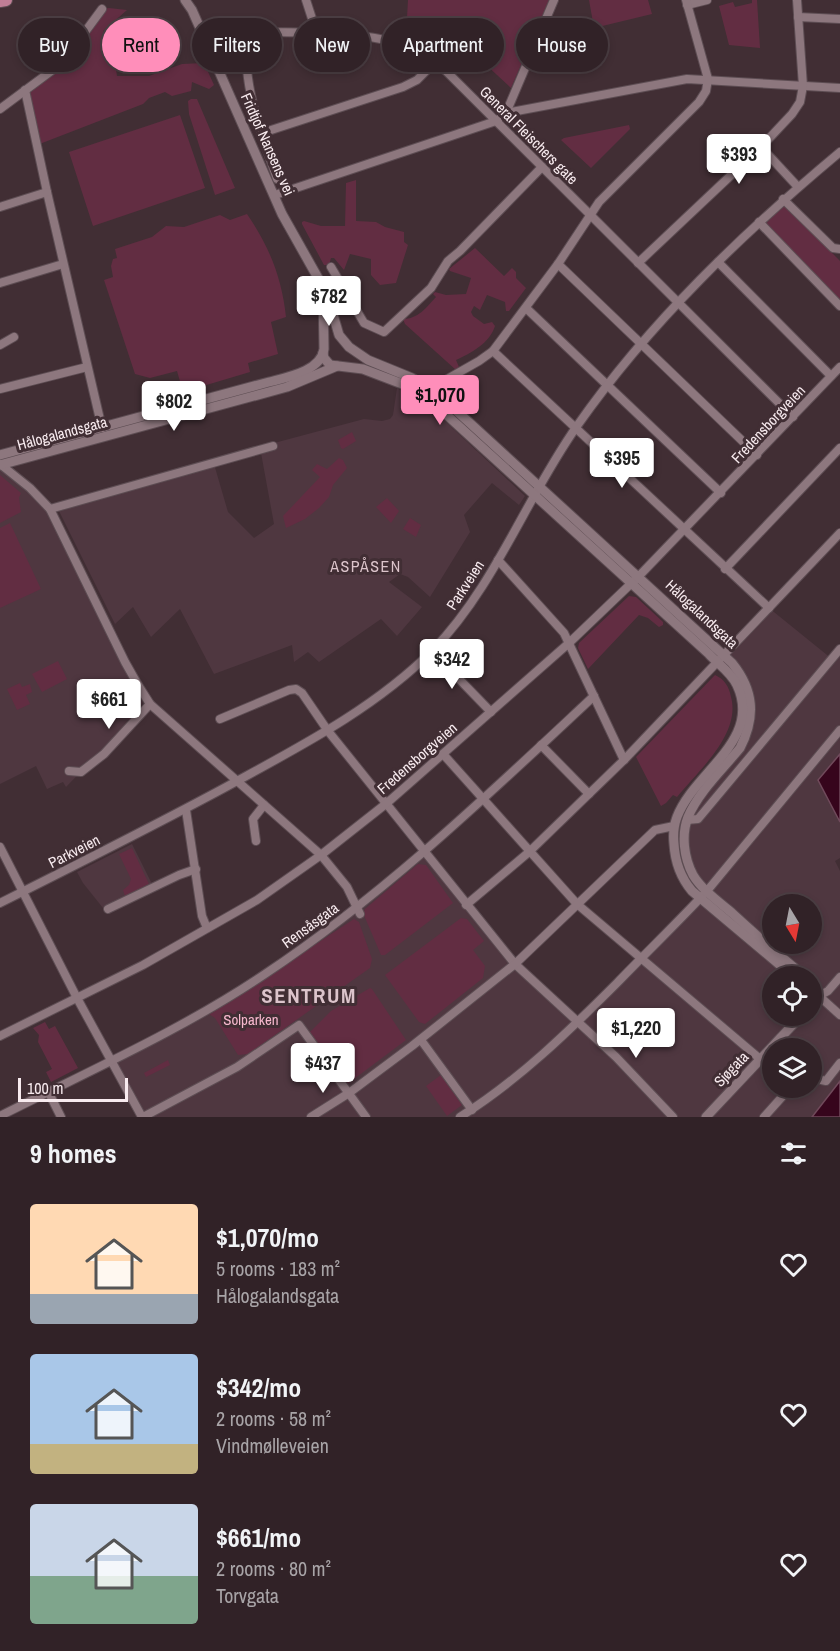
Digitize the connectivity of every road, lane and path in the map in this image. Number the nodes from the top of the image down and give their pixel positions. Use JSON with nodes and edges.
{"nodes":[{"id":1,"x":6,"y":0,"type":"edge"},
{"id":2,"x":185,"y":0,"type":"edge"},
{"id":3,"x":306,"y":0,"type":"edge"},
{"id":4,"x":554,"y":0,"type":"edge"},
{"id":5,"x":707,"y":0,"type":"edge"},
{"id":6,"x":797,"y":0,"type":"edge"},
{"id":7,"x":0,"y":1,"type":"edge"},
{"id":8,"x":687,"y":3,"type":"edge"},
{"id":9,"x":191,"y":5,"type":"edge"},
{"id":10,"x":102,"y":9,"type":"dead end"},
{"id":11,"x":798,"y":17,"type":"junction"},
{"id":12,"x":312,"y":18,"type":"edge"},
{"id":13,"x":840,"y":19,"type":"edge"},
{"id":14,"x":248,"y":72,"type":"edge"},
{"id":15,"x":425,"y":72,"type":"edge"},
{"id":16,"x":447,"y":72,"type":"edge"},
{"id":17,"x":708,"y":80,"type":"junction"},
{"id":18,"x":803,"y":86,"type":"junction"},
{"id":19,"x":840,"y":88,"type":"edge"},
{"id":20,"x":25,"y":90,"type":"junction"},
{"id":21,"x":0,"y":109,"type":"edge"},
{"id":22,"x":506,"y":113,"type":"junction"},
{"id":23,"x":496,"y":121,"type":"junction"},
{"id":24,"x":262,"y":133,"type":"junction"},
{"id":25,"x":761,"y":147,"type":"junction"},
{"id":26,"x":840,"y":152,"type":"edge"},
{"id":27,"x":542,"y":167,"type":"junction"},
{"id":28,"x":278,"y":179,"type":"dead end"},
{"id":29,"x":798,"y":187,"type":"junction"},
{"id":30,"x":47,"y":192,"type":"junction"},
{"id":31,"x":274,"y":195,"type":"junction"},
{"id":32,"x":783,"y":199,"type":"junction"},
{"id":33,"x":0,"y":207,"type":"edge"},
{"id":34,"x":590,"y":215,"type":"junction"},
{"id":35,"x":759,"y":222,"type":"junction"},
{"id":36,"x":840,"y":249,"type":"edge"},
{"id":37,"x":718,"y":262,"type":"junction"},
{"id":38,"x":638,"y":263,"type":"junction"},
{"id":39,"x":63,"y":264,"type":"junction"},
{"id":40,"x":558,"y":264,"type":"junction"},
{"id":41,"x":331,"y":267,"type":"dead end"},
{"id":42,"x":0,"y":283,"type":"edge"},
{"id":43,"x":323,"y":286,"type":"junction"},
{"id":44,"x":679,"y":303,"type":"junction"},
{"id":45,"x":840,"y":306,"type":"edge"},
{"id":46,"x":526,"y":308,"type":"junction"},
{"id":47,"x":14,"y":337,"type":"dead end"},
{"id":48,"x":347,"y":344,"type":"junction"},
{"id":49,"x":641,"y":344,"type":"junction"},
{"id":50,"x":0,"y":345,"type":"edge"},
{"id":51,"x":324,"y":351,"type":"junction"},
{"id":52,"x":493,"y":351,"type":"junction"},
{"id":53,"x":339,"y":366,"type":"junction"},
{"id":54,"x":87,"y":367,"type":"junction"},
{"id":55,"x":840,"y":367,"type":"edge"},
{"id":56,"x":831,"y":376,"type":"junction"},
{"id":57,"x":442,"y":382,"type":"dead end"},
{"id":58,"x":608,"y":385,"type":"junction"},
{"id":59,"x":0,"y":389,"type":"edge"},
{"id":60,"x":793,"y":417,"type":"junction"},
{"id":61,"x":102,"y":428,"type":"junction"},
{"id":62,"x":576,"y":428,"type":"junction"},
{"id":63,"x":273,"y":446,"type":"dead end"},
{"id":64,"x":840,"y":448,"type":"edge"},
{"id":65,"x":756,"y":455,"type":"junction"},
{"id":66,"x":0,"y":462,"type":"edge"},
{"id":67,"x":537,"y":490,"type":"junction"},
{"id":68,"x":721,"y":493,"type":"junction"},
{"id":69,"x":50,"y":509,"type":"junction"},
{"id":70,"x":685,"y":530,"type":"junction"},
{"id":71,"x":840,"y":533,"type":"edge"},
{"id":72,"x":498,"y":560,"type":"junction"},
{"id":73,"x":726,"y":569,"type":"junction"},
{"id":74,"x":639,"y":576,"type":"junction"},
{"id":75,"x":632,"y":584,"type":"junction"},
{"id":76,"x":769,"y":608,"type":"junction"},
{"id":77,"x":568,"y":643,"type":"junction"},
{"id":78,"x":840,"y":649,"type":"edge"},
{"id":79,"x":432,"y":651,"type":"junction"},
{"id":80,"x":720,"y":659,"type":"junction"},
{"id":81,"x":594,"y":696,"type":"junction"},
{"id":82,"x":150,"y":704,"type":"junction"},
{"id":83,"x":491,"y":712,"type":"junction"},
{"id":84,"x":220,"y":719,"type":"dead end"},
{"id":85,"x":840,"y":730,"type":"edge"},
{"id":86,"x":328,"y":731,"type":"junction"},
{"id":87,"x":541,"y":745,"type":"junction"},
{"id":88,"x":443,"y":754,"type":"junction"},
{"id":89,"x":624,"y":760,"type":"junction"},
{"id":90,"x":69,"y":771,"type":"dead end"},
{"id":91,"x":237,"y":782,"type":"junction"},
{"id":92,"x":589,"y":794,"type":"junction"},
{"id":93,"x":484,"y":798,"type":"junction"},
{"id":94,"x":387,"y":803,"type":"junction"},
{"id":95,"x":264,"y":805,"type":"junction"},
{"id":96,"x":186,"y":810,"type":"junction"},
{"id":97,"x":687,"y":820,"type":"junction"},
{"id":98,"x":674,"y":826,"type":"junction"},
{"id":99,"x":256,"y":842,"type":"dead end"},
{"id":100,"x":0,"y":847,"type":"edge"},
{"id":101,"x":425,"y":852,"type":"junction"},
{"id":102,"x":529,"y":852,"type":"junction"},
{"id":103,"x":321,"y":855,"type":"junction"},
{"id":104,"x":196,"y":869,"type":"junction"},
{"id":105,"x":22,"y":892,"type":"junction"},
{"id":106,"x":703,"y":894,"type":"junction"},
{"id":107,"x":0,"y":903,"type":"edge"},
{"id":108,"x":577,"y":904,"type":"junction"},
{"id":109,"x":466,"y":905,"type":"junction"},
{"id":110,"x":108,"y":909,"type":"dead end"},
{"id":111,"x":359,"y":910,"type":"junction"},
{"id":112,"x":207,"y":928,"type":"junction"},
{"id":113,"x":641,"y":959,"type":"junction"},
{"id":114,"x":515,"y":964,"type":"junction"},
{"id":115,"x":782,"y":966,"type":"edge"},
{"id":116,"x":792,"y":966,"type":"edge"},
{"id":117,"x":840,"y":977,"type":"edge"},
{"id":118,"x":822,"y":992,"type":"edge"},
{"id":119,"x":77,"y":998,"type":"junction"},
{"id":120,"x":822,"y":1000,"type":"edge"},
{"id":121,"x":840,"y":1015,"type":"edge"},
{"id":122,"x":578,"y":1022,"type":"junction"},
{"id":123,"x":792,"y":1026,"type":"edge"},
{"id":124,"x":0,"y":1036,"type":"edge"},
{"id":125,"x":421,"y":1040,"type":"junction"},
{"id":126,"x":111,"y":1060,"type":"junction"},
{"id":127,"x":761,"y":1060,"type":"junction"},
{"id":128,"x":840,"y":1063,"type":"edge"},
{"id":129,"x":822,"y":1080,"type":"edge"},
{"id":130,"x":48,"y":1091,"type":"junction"},
{"id":131,"x":349,"y":1092,"type":"junction"},
{"id":132,"x":781,"y":1098,"type":"edge"},
{"id":133,"x":472,"y":1110,"type":"junction"},
{"id":134,"x":0,"y":1116,"type":"edge"},
{"id":135,"x":61,"y":1117,"type":"edge"},
{"id":136,"x":142,"y":1117,"type":"edge"},
{"id":137,"x":311,"y":1117,"type":"edge"},
{"id":138,"x":366,"y":1117,"type":"edge"},
{"id":139,"x":460,"y":1117,"type":"edge"},
{"id":140,"x":673,"y":1117,"type":"edge"},
{"id":141,"x":706,"y":1117,"type":"edge"},
{"id":142,"x":764,"y":1117,"type":"edge"}],
"edges":[{"from":1,"to":7,"type":"highway"},
{"from":2,"to":9,"type":"street","name":"Fridtjof Nansens vei"},
{"from":3,"to":12,"type":"street"},
{"from":4,"to":22,"type":"street"},
{"from":5,"to":8,"type":"street"},
{"from":6,"to":11,"type":"street"},
{"from":8,"to":17,"type":"street"},
{"from":9,"to":31,"type":"street","name":"Fridtjof Nansens vei"},
{"from":10,"to":20,"type":"street"},
{"from":11,"to":13,"type":"street"},
{"from":11,"to":18,"type":"street"},
{"from":14,"to":24,"type":"street"},
{"from":15,"to":24,"type":"street"},
{"from":16,"to":23,"type":"street","name":"General Fleischers gate"},
{"from":17,"to":18,"type":"street"},
{"from":17,"to":22,"type":"street"},
{"from":17,"to":34,"type":"street"},
{"from":18,"to":19,"type":"street"},
{"from":18,"to":25,"type":"street"},
{"from":20,"to":21,"type":"street"},
{"from":20,"to":30,"type":"street"},
{"from":22,"to":23,"type":"street"},
{"from":23,"to":27,"type":"street","name":"General Fleischers gate"},
{"from":23,"to":31,"type":"street"},
{"from":24,"to":28,"type":"street"},
{"from":25,"to":29,"type":"street"},
{"from":25,"to":38,"type":"street"},
{"from":26,"to":29,"type":"street","name":"Parkveien"},
{"from":27,"to":34,"type":"street","name":"General Fleischers gate"},
{"from":27,"to":41,"type":"street"},
{"from":29,"to":32,"type":"street","name":"Parkveien"},
{"from":30,"to":33,"type":"street"},
{"from":30,"to":39,"type":"street"},
{"from":31,"to":43,"type":"street","name":"Fridtjof Nansens vei"},
{"from":32,"to":35,"type":"street","name":"Parkveien"},
{"from":32,"to":36,"type":"street"},
{"from":34,"to":38,"type":"street","name":"General Fleischers gate"},
{"from":34,"to":40,"type":"street"},
{"from":35,"to":37,"type":"street","name":"Parkveien"},
{"from":35,"to":45,"type":"street"},
{"from":37,"to":44,"type":"street","name":"Parkveien"},
{"from":37,"to":56,"type":"street"},
{"from":38,"to":44,"type":"street","name":"General Fleischers gate"},
{"from":39,"to":42,"type":"street"},
{"from":39,"to":54,"type":"street"},
{"from":40,"to":46,"type":"street"},
{"from":40,"to":49,"type":"street"},
{"from":43,"to":48,"type":"street","name":"Fridtjof Nansens vei"},
{"from":43,"to":51,"type":"street","name":"Fridtjof Nansens vei"},
{"from":44,"to":49,"type":"street","name":"Parkveien"},
{"from":44,"to":60,"type":"street","name":"General Fleischers gate"},
{"from":46,"to":52,"type":"street"},
{"from":46,"to":58,"type":"street"},
{"from":47,"to":50,"type":"street"},
{"from":48,"to":51,"type":"street","name":"Hålogalandsgata"},
{"from":48,"to":53,"type":"street"},
{"from":48,"to":67,"type":"street","name":"Hålogalandsgata"},
{"from":49,"to":58,"type":"street","name":"Parkveien"},
{"from":49,"to":65,"type":"street"},
{"from":51,"to":53,"type":"street"},
{"from":51,"to":61,"type":"street","name":"Hålogalandsgata"},
{"from":52,"to":57,"type":"street"},
{"from":52,"to":62,"type":"street"},
{"from":53,"to":66,"type":"street","name":"Hålogalandsgata"},
{"from":53,"to":67,"type":"street","name":"Hålogalandsgata"},
{"from":54,"to":59,"type":"street"},
{"from":54,"to":61,"type":"street"},
{"from":55,"to":56,"type":"street","name":"Fredensborgveien"},
{"from":56,"to":60,"type":"street","name":"Fredensborgveien"},
{"from":58,"to":62,"type":"street","name":"Parkveien"},
{"from":58,"to":68,"type":"street"},
{"from":60,"to":65,"type":"street","name":"Fredensborgveien"},
{"from":61,"to":66,"type":"street","name":"Hålogalandsgata"},
{"from":62,"to":67,"type":"street","name":"Parkveien"},
{"from":62,"to":70,"type":"street"},
{"from":63,"to":69,"type":"street"},
{"from":64,"to":73,"type":"street"},
{"from":65,"to":68,"type":"street","name":"Fredensborgveien"},
{"from":66,"to":69,"type":"street"},
{"from":67,"to":72,"type":"street","name":"Parkveien"},
{"from":67,"to":74,"type":"street","name":"Hålogalandsgata"},
{"from":67,"to":75,"type":"street","name":"Hålogalandsgata"},
{"from":68,"to":70,"type":"street","name":"Fredensborgveien"},
{"from":69,"to":82,"type":"street"},
{"from":70,"to":73,"type":"street"},
{"from":70,"to":74,"type":"street","name":"Fredensborgveien"},
{"from":71,"to":76,"type":"street"},
{"from":72,"to":77,"type":"street"},
{"from":72,"to":79,"type":"street","name":"Parkveien"},
{"from":73,"to":76,"type":"street"},
{"from":74,"to":75,"type":"street","name":"Fredensborgveien"},
{"from":74,"to":80,"type":"street","name":"Hålogalandsgata"},
{"from":75,"to":77,"type":"street","name":"Fredensborgveien"},
{"from":75,"to":80,"type":"street","name":"Hålogalandsgata"},
{"from":76,"to":80,"type":"street"},
{"from":77,"to":81,"type":"street"},
{"from":77,"to":83,"type":"street","name":"Fredensborgveien"},
{"from":78,"to":97,"type":"street"},
{"from":79,"to":83,"type":"street"},
{"from":79,"to":86,"type":"street","name":"Parkveien"},
{"from":80,"to":89,"type":"street"},
{"from":80,"to":97,"type":"street","name":"Hålogalandsgata"},
{"from":80,"to":98,"type":"street","name":"Hålogalandsgata"},
{"from":81,"to":87,"type":"street","name":"Rensåsgata"},
{"from":81,"to":89,"type":"street"},
{"from":82,"to":90,"type":"street"},
{"from":82,"to":91,"type":"street"},
{"from":83,"to":88,"type":"street","name":"Fredensborgveien"},
{"from":84,"to":86,"type":"street"},
{"from":85,"to":106,"type":"street"},
{"from":86,"to":91,"type":"street","name":"Parkveien"},
{"from":86,"to":94,"type":"street"},
{"from":87,"to":92,"type":"street"},
{"from":87,"to":93,"type":"street","name":"Rensåsgata"},
{"from":88,"to":93,"type":"street"},
{"from":88,"to":94,"type":"street","name":"Fredensborgveien"},
{"from":89,"to":92,"type":"street"},
{"from":91,"to":95,"type":"street"},
{"from":91,"to":96,"type":"street","name":"Parkveien"},
{"from":92,"to":102,"type":"street"},
{"from":93,"to":101,"type":"street","name":"Rensåsgata"},
{"from":93,"to":102,"type":"street"},
{"from":94,"to":101,"type":"street"},
{"from":94,"to":103,"type":"street","name":"Fredensborgveien"},
{"from":95,"to":99,"type":"street"},
{"from":95,"to":103,"type":"street"},
{"from":96,"to":104,"type":"street"},
{"from":96,"to":105,"type":"street","name":"Parkveien"},
{"from":97,"to":106,"type":"street","name":"Hålogalandsgata"},
{"from":98,"to":106,"type":"street","name":"Hålogalandsgata"},
{"from":98,"to":108,"type":"street"},
{"from":100,"to":105,"type":"street"},
{"from":101,"to":109,"type":"street"},
{"from":101,"to":111,"type":"street","name":"Rensåsgata"},
{"from":102,"to":108,"type":"street"},
{"from":102,"to":109,"type":"street"},
{"from":103,"to":111,"type":"street"},
{"from":103,"to":112,"type":"street","name":"Fredensborgveien"},
{"from":104,"to":110,"type":"street"},
{"from":104,"to":112,"type":"street"},
{"from":105,"to":107,"type":"street","name":"Parkveien"},
{"from":105,"to":119,"type":"street"},
{"from":106,"to":113,"type":"street"},
{"from":106,"to":115,"type":"street","name":"Hålogalandsgata"},
{"from":106,"to":116,"type":"street","name":"Hålogalandsgata"},
{"from":108,"to":113,"type":"street"},
{"from":108,"to":114,"type":"street"},
{"from":109,"to":114,"type":"street"},
{"from":111,"to":126,"type":"street","name":"Rensåsgata"},
{"from":112,"to":119,"type":"street","name":"Fredensborgveien"},
{"from":113,"to":122,"type":"street"},
{"from":113,"to":127,"type":"street"},
{"from":114,"to":122,"type":"street"},
{"from":114,"to":125,"type":"street"},
{"from":117,"to":118,"type":"street"},
{"from":119,"to":124,"type":"street","name":"Fredensborgveien"},
{"from":119,"to":126,"type":"street"},
{"from":120,"to":121,"type":"street"},
{"from":122,"to":133,"type":"street"},
{"from":122,"to":140,"type":"street"},
{"from":123,"to":127,"type":"street","name":"Sjøgata"},
{"from":125,"to":131,"type":"street"},
{"from":125,"to":133,"type":"street"},
{"from":126,"to":130,"type":"street","name":"Rensåsgata"},
{"from":126,"to":136,"type":"street"},
{"from":127,"to":141,"type":"street","name":"Sjøgata"},
{"from":128,"to":129,"type":"street"},
{"from":130,"to":134,"type":"street","name":"Rensåsgata"},
{"from":130,"to":135,"type":"street"},
{"from":131,"to":136,"type":"street"},
{"from":131,"to":137,"type":"street"},
{"from":131,"to":138,"type":"street"},
{"from":132,"to":142,"type":"street"},
{"from":133,"to":139,"type":"street"}]}
